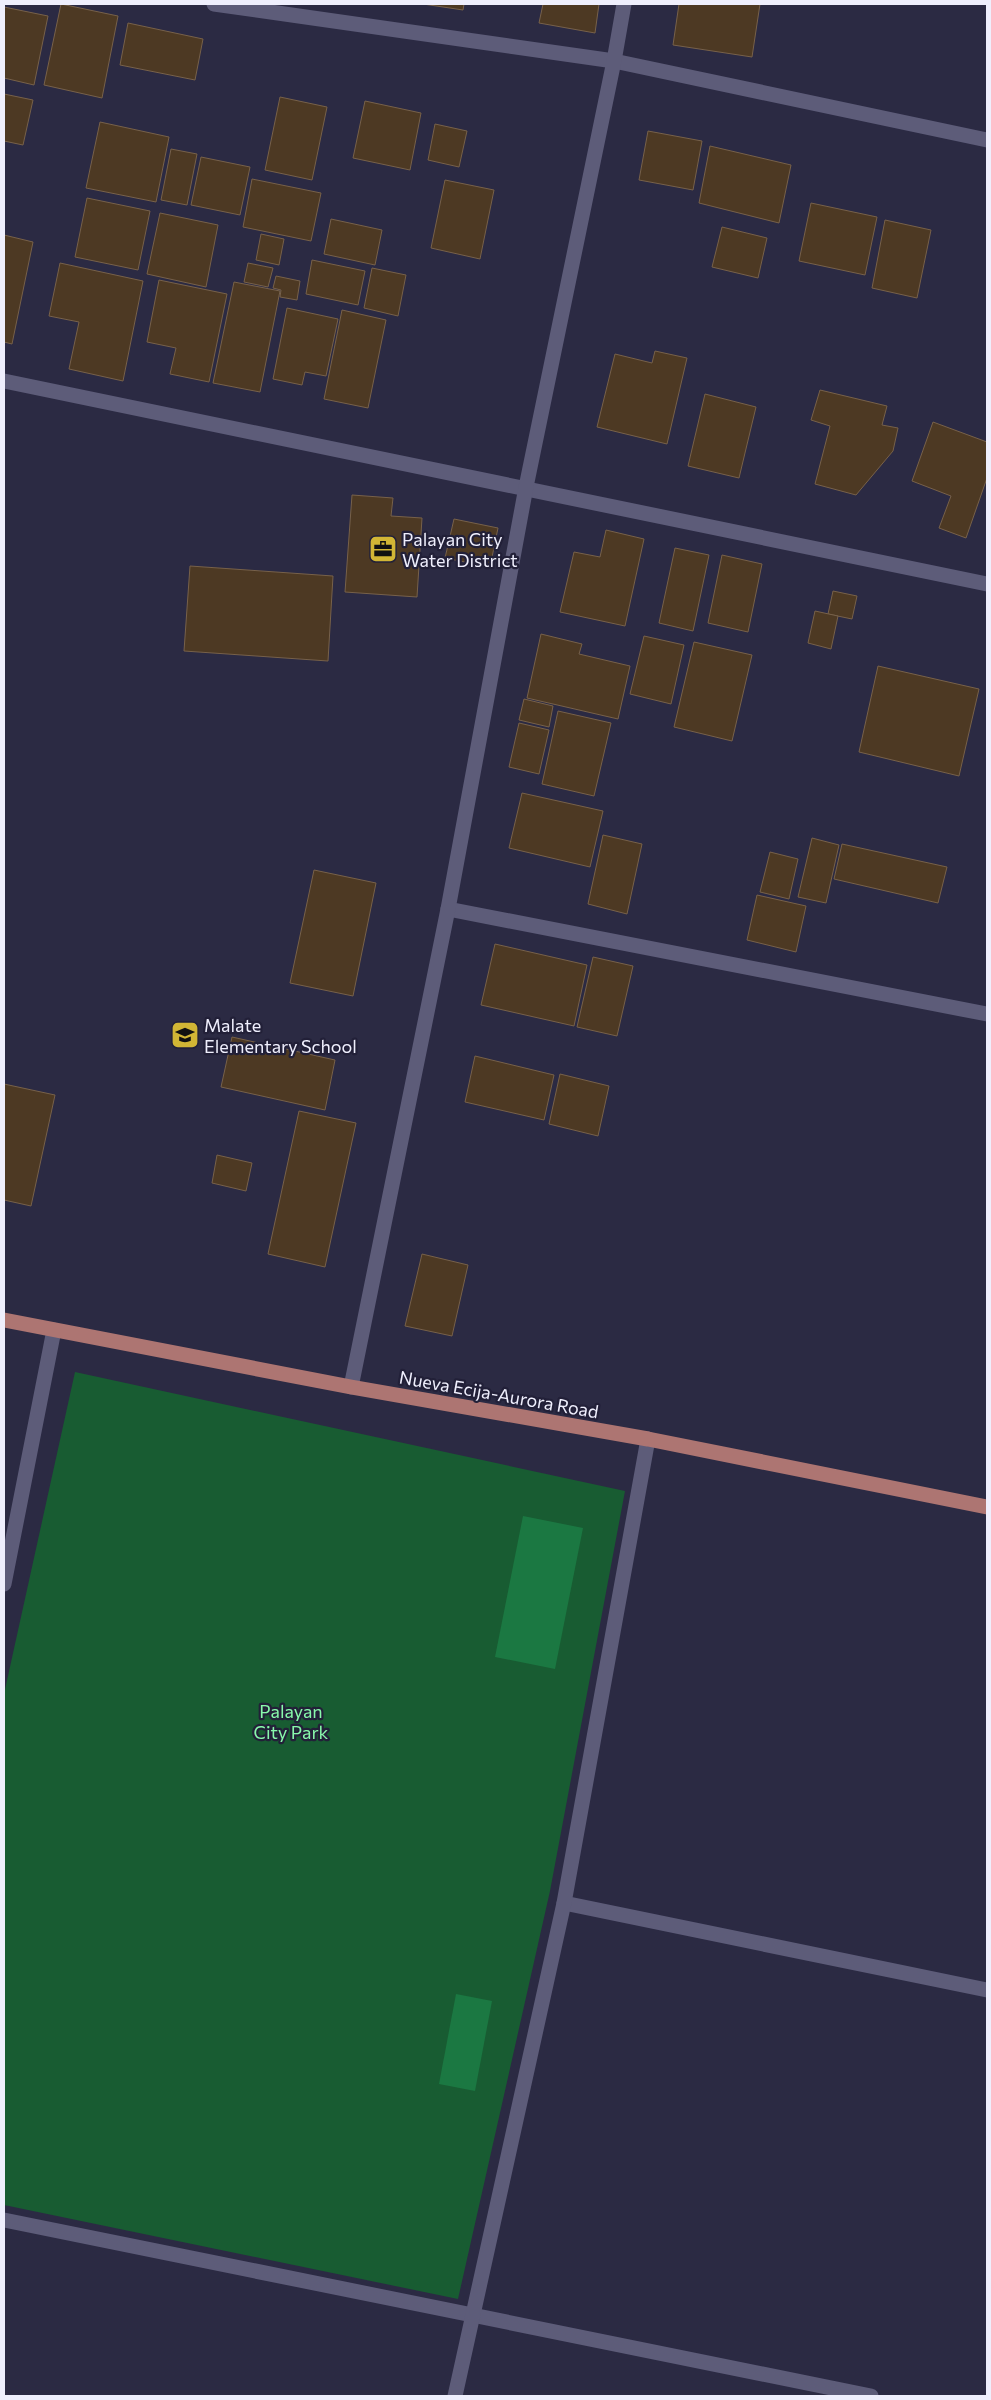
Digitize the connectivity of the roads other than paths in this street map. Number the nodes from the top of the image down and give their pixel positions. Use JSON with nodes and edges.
{"nodes":[{"id":1,"x":214,"y":4,"type":"edge"},
{"id":2,"x":624,"y":4,"type":"edge"},
{"id":3,"x":614,"y":61,"type":"junction"},
{"id":4,"x":987,"y":140,"type":"edge"},
{"id":5,"x":4,"y":381,"type":"edge"},
{"id":6,"x":526,"y":488,"type":"junction"},
{"id":7,"x":987,"y":584,"type":"edge"},
{"id":8,"x":448,"y":909,"type":"junction"},
{"id":9,"x":987,"y":1014,"type":"edge"},
{"id":10,"x":4,"y":1320,"type":"edge"},
{"id":11,"x":54,"y":1330,"type":"junction"},
{"id":12,"x":351,"y":1387,"type":"junction"},
{"id":13,"x":648,"y":1439,"type":"junction"},
{"id":14,"x":987,"y":1507,"type":"edge"},
{"id":15,"x":4,"y":1584,"type":"edge"},
{"id":16,"x":564,"y":1903,"type":"junction"},
{"id":17,"x":987,"y":1990,"type":"edge"},
{"id":18,"x":4,"y":2220,"type":"edge"},
{"id":19,"x":471,"y":2316,"type":"junction"},
{"id":20,"x":455,"y":2396,"type":"edge"},
{"id":21,"x":871,"y":2396,"type":"edge"}],
"edges":[{"from":1,"to":3,"type":"street"},
{"from":2,"to":3,"type":"street"},
{"from":3,"to":4,"type":"street"},
{"from":3,"to":6,"type":"street"},
{"from":5,"to":6,"type":"street"},
{"from":6,"to":7,"type":"street"},
{"from":6,"to":8,"type":"street"},
{"from":8,"to":9,"type":"street"},
{"from":8,"to":12,"type":"street"},
{"from":10,"to":11,"type":"main road","name":"Nueva Ecija-Aurora Road"},
{"from":11,"to":12,"type":"main road","name":"Nueva Ecija-Aurora Road"},
{"from":11,"to":15,"type":"street"},
{"from":12,"to":13,"type":"main road","name":"Nueva Ecija-Aurora Road"},
{"from":13,"to":14,"type":"main road","name":"Nueva Ecija-Aurora Road"},
{"from":13,"to":16,"type":"street"},
{"from":16,"to":17,"type":"street"},
{"from":16,"to":19,"type":"street"},
{"from":18,"to":19,"type":"street"},
{"from":19,"to":20,"type":"street"},
{"from":19,"to":21,"type":"street"}]}
